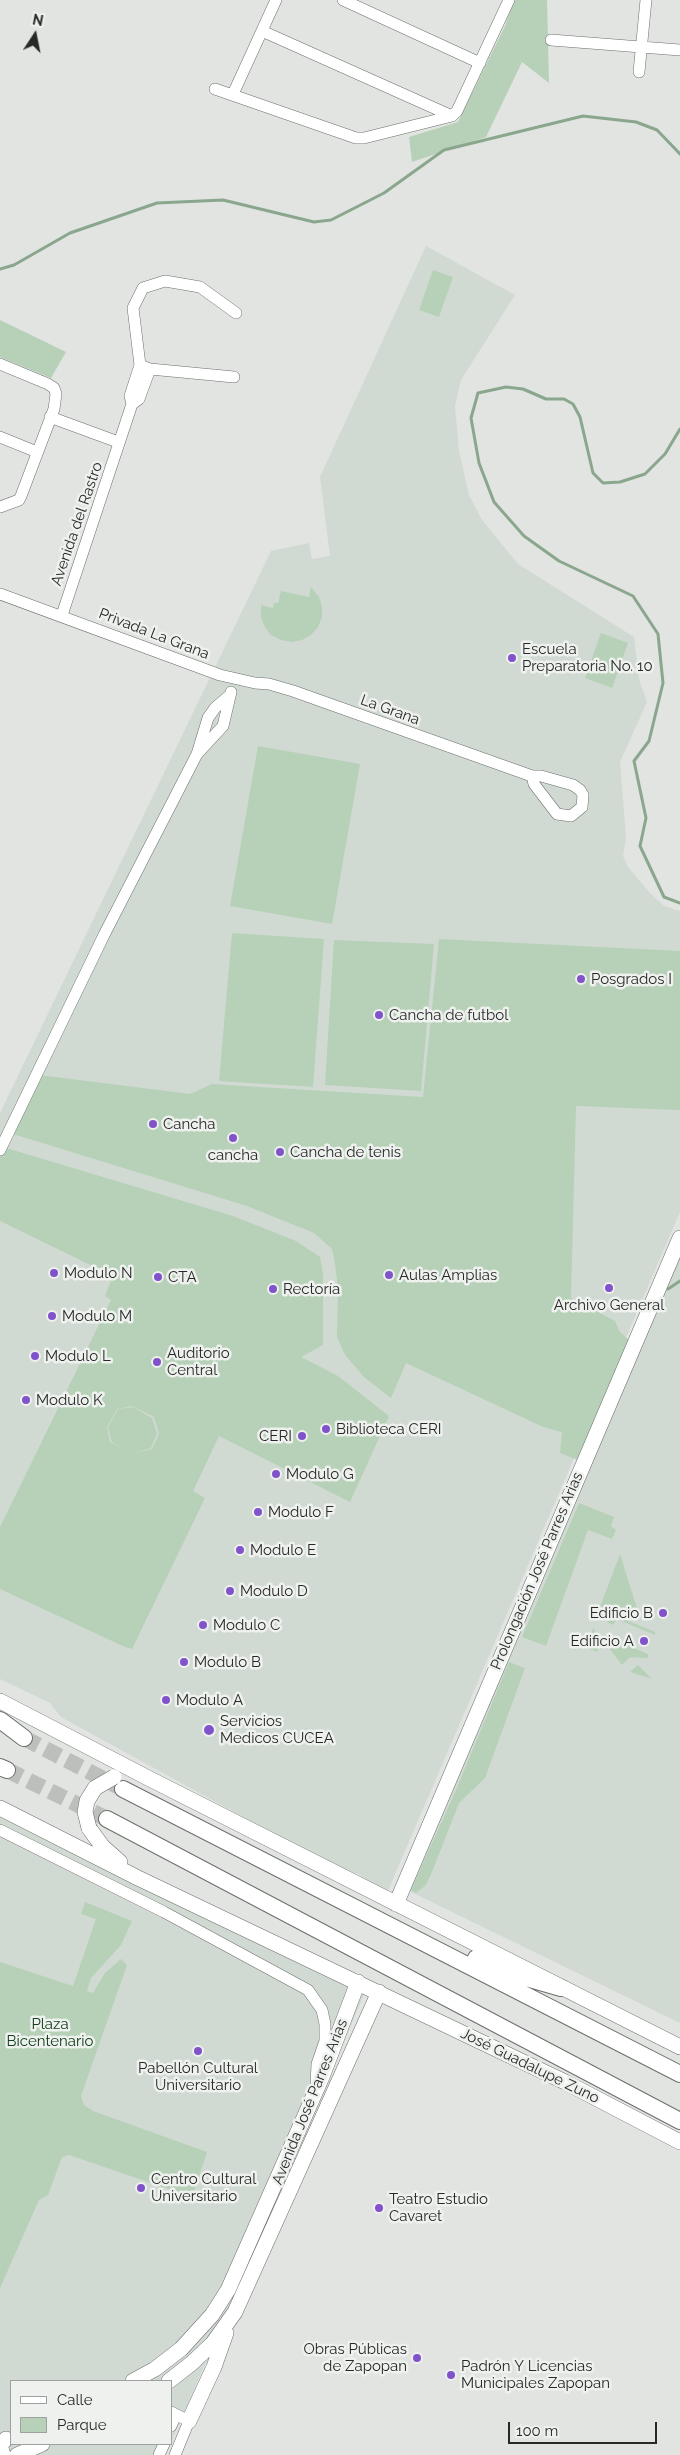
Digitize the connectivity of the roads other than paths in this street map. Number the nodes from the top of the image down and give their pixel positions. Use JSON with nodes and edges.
{"nodes":[{"id":1,"x":276,"y":0,"type":"edge"},
{"id":2,"x":343,"y":0,"type":"edge"},
{"id":3,"x":646,"y":0,"type":"edge"},
{"id":4,"x":504,"y":2,"type":"edge"},
{"id":5,"x":262,"y":30,"type":"junction"},
{"id":6,"x":551,"y":40,"type":"dead end"},
{"id":7,"x":641,"y":47,"type":"junction"},
{"id":8,"x":680,"y":50,"type":"edge"},
{"id":9,"x":480,"y":63,"type":"junction"},
{"id":10,"x":639,"y":72,"type":"dead end"},
{"id":11,"x":215,"y":89,"type":"dead end"},
{"id":12,"x":233,"y":94,"type":"junction"},
{"id":13,"x":454,"y":114,"type":"junction"},
{"id":14,"x":236,"y":313,"type":"dead end"},
{"id":15,"x":0,"y":364,"type":"edge"},
{"id":16,"x":145,"y":367,"type":"junction"},
{"id":17,"x":234,"y":377,"type":"dead end"},
{"id":18,"x":50,"y":417,"type":"junction"},
{"id":19,"x":0,"y":437,"type":"edge"},
{"id":20,"x":118,"y":442,"type":"junction"},
{"id":21,"x":37,"y":452,"type":"junction"},
{"id":22,"x":0,"y":507,"type":"edge"},
{"id":23,"x":0,"y":594,"type":"edge"},
{"id":24,"x":62,"y":615,"type":"junction"},
{"id":25,"x":237,"y":680,"type":"junction"},
{"id":26,"x":532,"y":776,"type":"junction"},
{"id":27,"x":0,"y":1150,"type":"edge"},
{"id":28,"x":680,"y":1238,"type":"edge"},
{"id":29,"x":0,"y":1701,"type":"edge"},
{"id":30,"x":0,"y":1720,"type":"edge"},
{"id":31,"x":0,"y":1726,"type":"edge"},
{"id":32,"x":150,"y":1779,"type":"junction"},
{"id":33,"x":118,"y":1783,"type":"junction"},
{"id":34,"x":0,"y":1808,"type":"edge"},
{"id":35,"x":107,"y":1820,"type":"tunnel mouth"},
{"id":36,"x":0,"y":1830,"type":"edge"},
{"id":37,"x":240,"y":1850,"type":"junction"},
{"id":38,"x":138,"y":1878,"type":"junction"},
{"id":39,"x":396,"y":1904,"type":"junction"},
{"id":40,"x":358,"y":1982,"type":"junction"},
{"id":41,"x":561,"y":1988,"type":"junction"},
{"id":42,"x":379,"y":1992,"type":"junction"},
{"id":43,"x":680,"y":2047,"type":"edge"},
{"id":44,"x":680,"y":2074,"type":"edge"},
{"id":45,"x":315,"y":2092,"type":"junction"},
{"id":46,"x":680,"y":2121,"type":"edge"},
{"id":47,"x":680,"y":2142,"type":"edge"},
{"id":48,"x":228,"y":2324,"type":"junction"},
{"id":49,"x":137,"y":2380,"type":"edge"},
{"id":50,"x":170,"y":2380,"type":"edge"},
{"id":51,"x":179,"y":2416,"type":"edge"},
{"id":52,"x":6,"y":2439,"type":"edge"},
{"id":53,"x":40,"y":2445,"type":"edge"},
{"id":54,"x":4,"y":2455,"type":"edge"},
{"id":55,"x":17,"y":2455,"type":"edge"},
{"id":56,"x":175,"y":2455,"type":"edge"}],
"edges":[{"from":1,"to":5,"type":"street"},
{"from":2,"to":9,"type":"street"},
{"from":3,"to":7,"type":"street"},
{"from":4,"to":9,"type":"street"},
{"from":5,"to":12,"type":"street"},
{"from":5,"to":13,"type":"street"},
{"from":6,"to":7,"type":"street"},
{"from":7,"to":8,"type":"street"},
{"from":7,"to":10,"type":"street"},
{"from":9,"to":13,"type":"street"},
{"from":11,"to":12,"type":"street"},
{"from":12,"to":13,"type":"street"},
{"from":14,"to":16,"type":"street"},
{"from":15,"to":18,"type":"street"},
{"from":16,"to":17,"type":"street"},
{"from":16,"to":20,"type":"street","name":"Avenida del Rastro"},
{"from":18,"to":20,"type":"street"},
{"from":18,"to":21,"type":"street"},
{"from":19,"to":21,"type":"street"},
{"from":20,"to":24,"type":"street","name":"Avenida del Rastro"},
{"from":21,"to":22,"type":"street"},
{"from":23,"to":24,"type":"street","name":"Privada La Grana"},
{"from":24,"to":25,"type":"street","name":"Privada La Grana"},
{"from":25,"to":26,"type":"street","name":"La Grana"},
{"from":25,"to":27,"type":"street"},
{"from":26,"to":26,"type":"street","name":"La Grana"},
{"from":28,"to":39,"type":"main road","name":"Prolongación José Parres Arias"},
{"from":29,"to":32,"type":"main road"},
{"from":30,"to":31,"type":"highway"},
{"from":32,"to":33,"type":"main road"},
{"from":32,"to":39,"type":"main road"},
{"from":33,"to":37,"type":"highway"},
{"from":33,"to":38,"type":"main road","bridge":true},
{"from":34,"to":38,"type":"main road"},
{"from":35,"to":46,"type":"highway"},
{"from":36,"to":45,"type":"street"},
{"from":37,"to":41,"type":"highway"},
{"from":37,"to":44,"type":"highway"},
{"from":38,"to":40,"type":"main road","name":"José Guadalupe Zuno"},
{"from":39,"to":41,"type":"main road"},
{"from":40,"to":42,"type":"main road","name":"José Guadalupe Zuno"},
{"from":40,"to":45,"type":"main road","name":"Avenida José Parres Arias"},
{"from":41,"to":43,"type":"main road"},
{"from":42,"to":47,"type":"main road","name":"José Guadalupe Zuno"},
{"from":42,"to":48,"type":"main road","name":"Avenida José Parres Arias"},
{"from":45,"to":49,"type":"main road","name":"Avenida José Parres Arias"},
{"from":48,"to":50,"type":"main road","name":"Avenida José Parres Arias"},
{"from":48,"to":51,"type":"main road"},
{"from":51,"to":56,"type":"street"},
{"from":52,"to":54,"type":"main road"},
{"from":53,"to":55,"type":"main road"}]}
